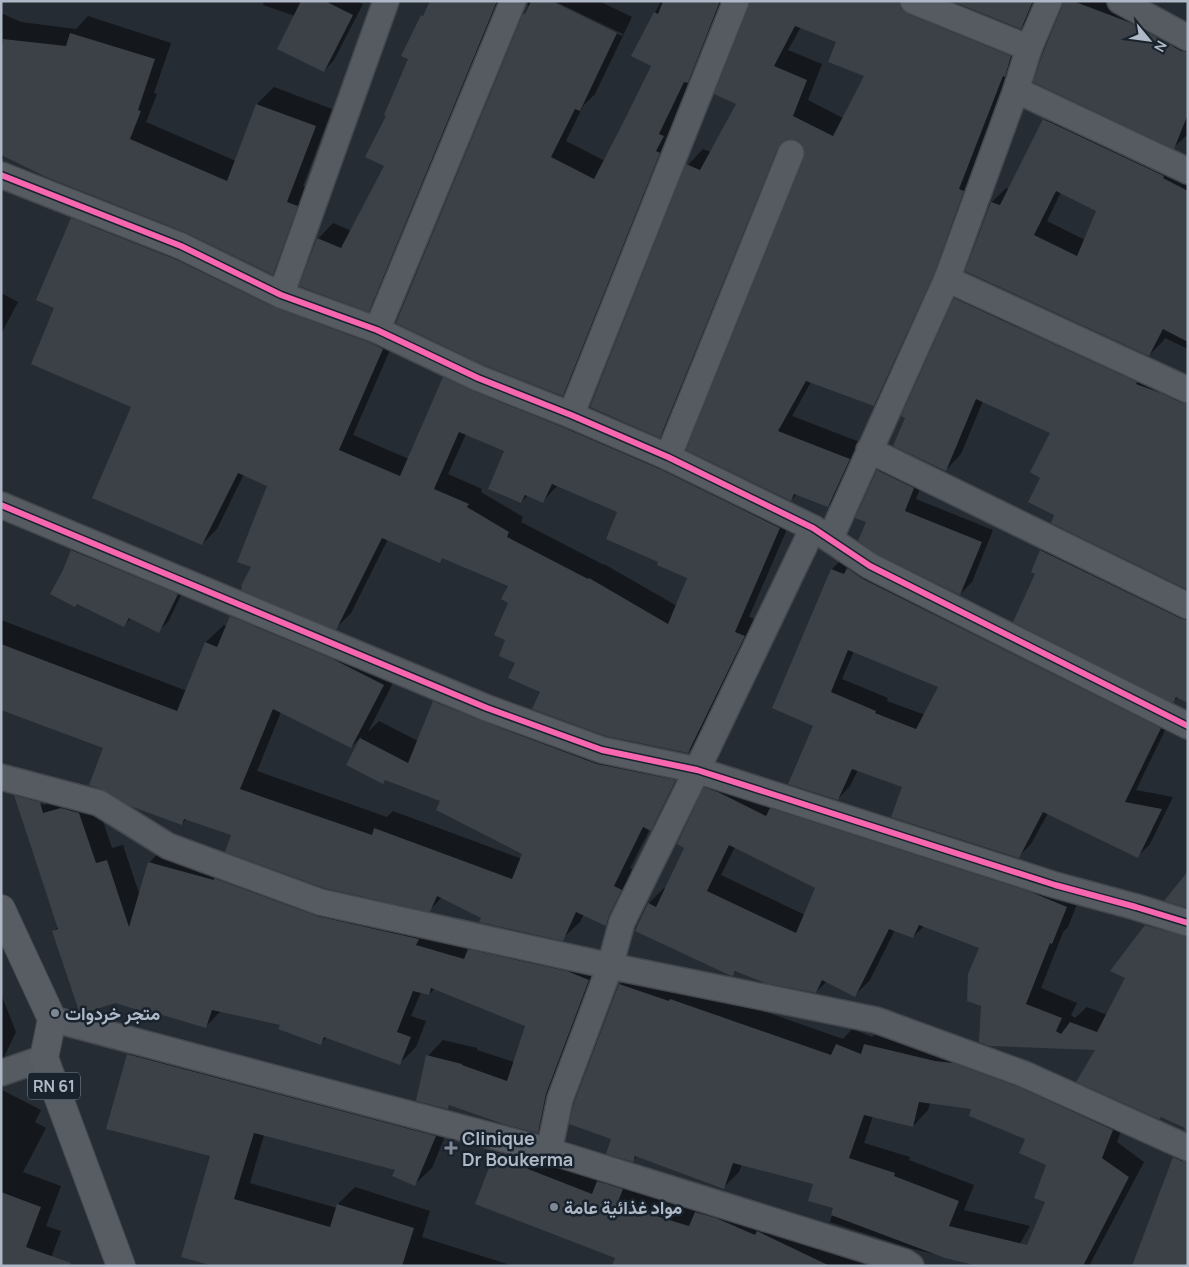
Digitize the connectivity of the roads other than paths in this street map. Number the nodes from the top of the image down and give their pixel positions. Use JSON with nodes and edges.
{"nodes":[{"id":1,"x":386,"y":1,"type":"edge"},
{"id":2,"x":513,"y":1,"type":"edge"},
{"id":3,"x":736,"y":1,"type":"edge"},
{"id":4,"x":913,"y":1,"type":"edge"},
{"id":5,"x":1049,"y":1,"type":"edge"},
{"id":6,"x":1120,"y":1,"type":"edge"},
{"id":7,"x":1188,"y":38,"type":"edge"},
{"id":8,"x":1030,"y":48,"type":"junction"},
{"id":9,"x":1016,"y":90,"type":"junction"},
{"id":10,"x":791,"y":153,"type":"dead end"},
{"id":11,"x":1188,"y":171,"type":"edge"},
{"id":12,"x":1,"y":175,"type":"edge"},
{"id":13,"x":946,"y":279,"type":"junction"},
{"id":14,"x":281,"y":295,"type":"junction"},
{"id":15,"x":377,"y":330,"type":"junction"},
{"id":16,"x":1188,"y":390,"type":"edge"},
{"id":17,"x":571,"y":414,"type":"junction"},
{"id":18,"x":869,"y":450,"type":"junction"},
{"id":19,"x":668,"y":457,"type":"junction"},
{"id":20,"x":1,"y":505,"type":"edge"},
{"id":21,"x":821,"y":533,"type":"junction"},
{"id":22,"x":1188,"y":606,"type":"edge"},
{"id":23,"x":1188,"y":726,"type":"edge"},
{"id":24,"x":697,"y":770,"type":"junction"},
{"id":25,"x":1,"y":777,"type":"edge"},
{"id":26,"x":1,"y":909,"type":"edge"},
{"id":27,"x":1188,"y":923,"type":"edge"},
{"id":28,"x":610,"y":966,"type":"junction"},
{"id":29,"x":52,"y":1019,"type":"junction"},
{"id":30,"x":44,"y":1058,"type":"junction"},
{"id":31,"x":1,"y":1074,"type":"edge"},
{"id":32,"x":1188,"y":1148,"type":"edge"},
{"id":33,"x":549,"y":1151,"type":"junction"},
{"id":34,"x":121,"y":1266,"type":"edge"},
{"id":35,"x":911,"y":1266,"type":"edge"}],
"edges":[{"from":1,"to":14,"type":"street"},
{"from":2,"to":15,"type":"street"},
{"from":3,"to":17,"type":"street"},
{"from":4,"to":8,"type":"street"},
{"from":5,"to":8,"type":"street"},
{"from":6,"to":7,"type":"street"},
{"from":8,"to":9,"type":"street"},
{"from":9,"to":11,"type":"street"},
{"from":9,"to":13,"type":"street"},
{"from":10,"to":19,"type":"street"},
{"from":12,"to":14,"type":"street"},
{"from":13,"to":16,"type":"street"},
{"from":13,"to":18,"type":"street"},
{"from":14,"to":15,"type":"street"},
{"from":15,"to":17,"type":"street"},
{"from":17,"to":19,"type":"street"},
{"from":18,"to":21,"type":"street"},
{"from":18,"to":22,"type":"street"},
{"from":19,"to":21,"type":"street"},
{"from":20,"to":24,"type":"street"},
{"from":21,"to":23,"type":"street"},
{"from":21,"to":24,"type":"street"},
{"from":24,"to":27,"type":"street"},
{"from":24,"to":28,"type":"street"},
{"from":25,"to":28,"type":"street"},
{"from":26,"to":29,"type":"main road"},
{"from":28,"to":32,"type":"street"},
{"from":28,"to":33,"type":"street"},
{"from":29,"to":30,"type":"main road","number":"RN 61"},
{"from":29,"to":33,"type":"street"},
{"from":30,"to":31,"type":"street"},
{"from":30,"to":34,"type":"main road","number":"RN 61"},
{"from":33,"to":35,"type":"street"}]}
